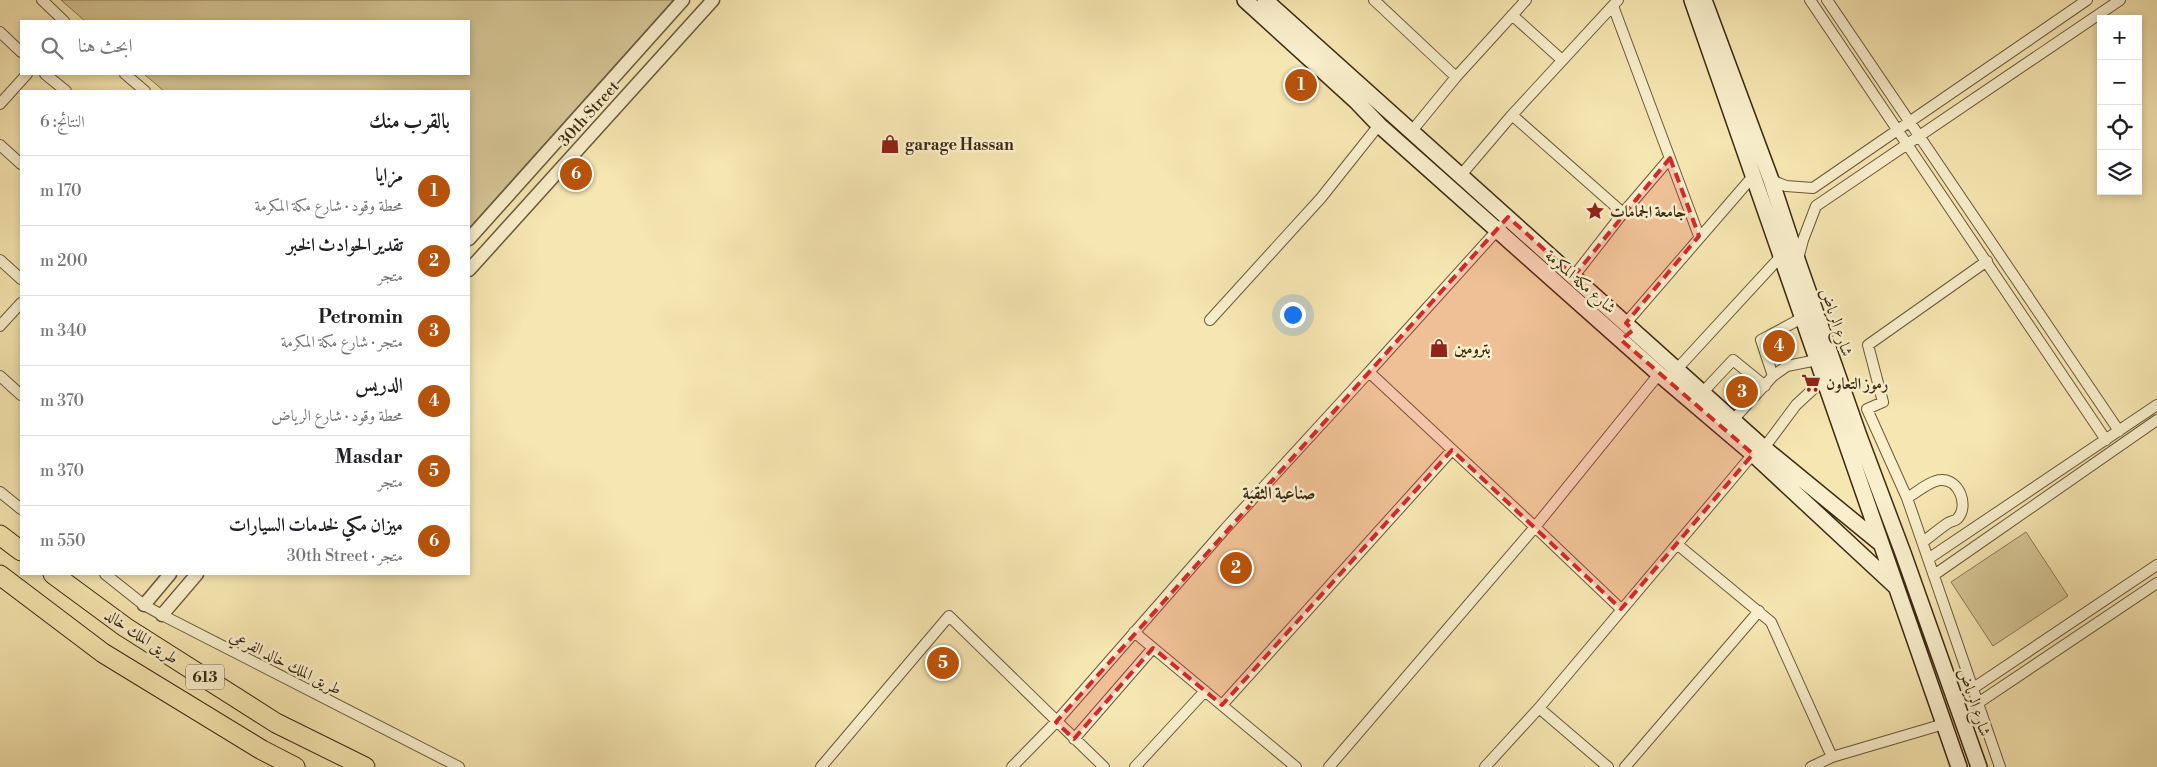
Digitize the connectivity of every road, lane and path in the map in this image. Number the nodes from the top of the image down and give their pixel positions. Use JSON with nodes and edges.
{"nodes":[{"id":1,"x":42,"y":0,"type":"edge"},
{"id":2,"x":683,"y":0,"type":"edge"},
{"id":3,"x":713,"y":0,"type":"edge"},
{"id":4,"x":1244,"y":0,"type":"edge"},
{"id":5,"x":1265,"y":0,"type":"edge"},
{"id":6,"x":1374,"y":0,"type":"edge"},
{"id":7,"x":1526,"y":0,"type":"edge"},
{"id":8,"x":1692,"y":0,"type":"edge"},
{"id":9,"x":1704,"y":0,"type":"edge"},
{"id":10,"x":1810,"y":0,"type":"edge"},
{"id":11,"x":1827,"y":0,"type":"edge"},
{"id":12,"x":2087,"y":0,"type":"edge"},
{"id":13,"x":2120,"y":0,"type":"edge"},
{"id":14,"x":1616,"y":3,"type":"edge"},
{"id":15,"x":1512,"y":15,"type":"junction"},
{"id":16,"x":63,"y":20,"type":"edge"},
{"id":17,"x":0,"y":32,"type":"edge"},
{"id":18,"x":20,"y":51,"type":"edge"},
{"id":19,"x":1562,"y":60,"type":"junction"},
{"id":20,"x":26,"y":75,"type":"edge"},
{"id":21,"x":47,"y":75,"type":"edge"},
{"id":22,"x":126,"y":75,"type":"edge"},
{"id":23,"x":1456,"y":77,"type":"junction"},
{"id":24,"x":65,"y":90,"type":"edge"},
{"id":25,"x":144,"y":90,"type":"edge"},
{"id":26,"x":0,"y":104,"type":"edge"},
{"id":27,"x":1512,"y":115,"type":"junction"},
{"id":28,"x":1909,"y":121,"type":"junction"},
{"id":29,"x":1380,"y":125,"type":"junction"},
{"id":30,"x":1897,"y":130,"type":"junction"},
{"id":31,"x":1411,"y":132,"type":"junction"},
{"id":32,"x":1918,"y":136,"type":"junction"},
{"id":33,"x":1907,"y":144,"type":"junction"},
{"id":34,"x":0,"y":145,"type":"edge"},
{"id":35,"x":1670,"y":158,"type":"junction"},
{"id":36,"x":20,"y":163,"type":"edge"},
{"id":37,"x":1461,"y":175,"type":"junction"},
{"id":38,"x":1754,"y":175,"type":"junction"},
{"id":39,"x":1771,"y":180,"type":"junction"},
{"id":40,"x":1813,"y":188,"type":"junction"},
{"id":41,"x":1821,"y":202,"type":"junction"},
{"id":42,"x":1623,"y":213,"type":"junction"},
{"id":43,"x":1508,"y":217,"type":"junction"},
{"id":44,"x":1497,"y":230,"type":"junction"},
{"id":45,"x":1699,"y":236,"type":"junction"},
{"id":46,"x":470,"y":238,"type":"edge"},
{"id":47,"x":1782,"y":255,"type":"junction"},
{"id":48,"x":0,"y":260,"type":"edge"},
{"id":49,"x":1987,"y":261,"type":"junction"},
{"id":50,"x":1798,"y":262,"type":"junction"},
{"id":51,"x":470,"y":269,"type":"edge"},
{"id":52,"x":1574,"y":276,"type":"junction"},
{"id":53,"x":20,"y":279,"type":"edge"},
{"id":54,"x":20,"y":304,"type":"edge"},
{"id":55,"x":1804,"y":317,"type":"junction"},
{"id":56,"x":1210,"y":320,"type":"dead end"},
{"id":57,"x":0,"y":326,"type":"edge"},
{"id":58,"x":1630,"y":327,"type":"junction"},
{"id":59,"x":1610,"y":330,"type":"junction"},
{"id":60,"x":1817,"y":360,"type":"junction"},
{"id":61,"x":1677,"y":369,"type":"junction"},
{"id":62,"x":1369,"y":372,"type":"junction"},
{"id":63,"x":1659,"y":374,"type":"junction"},
{"id":64,"x":0,"y":376,"type":"edge"},
{"id":65,"x":1773,"y":376,"type":"junction"},
{"id":66,"x":1824,"y":379,"type":"junction"},
{"id":67,"x":1765,"y":386,"type":"junction"},
{"id":68,"x":1703,"y":392,"type":"junction"},
{"id":69,"x":20,"y":394,"type":"edge"},
{"id":70,"x":2157,"y":405,"type":"edge"},
{"id":71,"x":1733,"y":420,"type":"junction"},
{"id":72,"x":2157,"y":420,"type":"edge"},
{"id":73,"x":2118,"y":431,"type":"junction"},
{"id":74,"x":1852,"y":436,"type":"junction"},
{"id":75,"x":2106,"y":440,"type":"junction"},
{"id":76,"x":1452,"y":450,"type":"junction"},
{"id":77,"x":1758,"y":451,"type":"junction"},
{"id":78,"x":0,"y":492,"type":"edge"},
{"id":79,"x":1907,"y":498,"type":"junction"},
{"id":80,"x":1868,"y":505,"type":"junction"},
{"id":81,"x":20,"y":508,"type":"edge"},
{"id":82,"x":1852,"y":520,"type":"junction"},
{"id":83,"x":1535,"y":527,"type":"junction"},
{"id":84,"x":0,"y":535,"type":"edge"},
{"id":85,"x":1923,"y":542,"type":"junction"},
{"id":86,"x":1880,"y":543,"type":"junction"},
{"id":87,"x":1678,"y":545,"type":"junction"},
{"id":88,"x":20,"y":549,"type":"edge"},
{"id":89,"x":1928,"y":559,"type":"junction"},
{"id":90,"x":2157,"y":565,"type":"edge"},
{"id":91,"x":0,"y":575,"type":"edge"},
{"id":92,"x":54,"y":575,"type":"edge"},
{"id":93,"x":106,"y":575,"type":"edge"},
{"id":94,"x":169,"y":575,"type":"edge"},
{"id":95,"x":196,"y":575,"type":"edge"},
{"id":96,"x":1934,"y":575,"type":"junction"},
{"id":97,"x":2157,"y":583,"type":"edge"},
{"id":98,"x":1895,"y":586,"type":"junction"},
{"id":99,"x":144,"y":605,"type":"junction"},
{"id":100,"x":1621,"y":609,"type":"junction"},
{"id":101,"x":1759,"y":611,"type":"junction"},
{"id":102,"x":162,"y":615,"type":"junction"},
{"id":103,"x":1134,"y":632,"type":"junction"},
{"id":104,"x":1153,"y":648,"type":"junction"},
{"id":105,"x":1972,"y":689,"type":"junction"},
{"id":106,"x":1205,"y":691,"type":"junction"},
{"id":107,"x":1978,"y":704,"type":"junction"},
{"id":108,"x":1222,"y":705,"type":"junction"},
{"id":109,"x":1540,"y":708,"type":"junction"},
{"id":110,"x":1056,"y":722,"type":"junction"},
{"id":111,"x":1944,"y":724,"type":"junction"},
{"id":112,"x":1074,"y":739,"type":"junction"},
{"id":113,"x":1832,"y":757,"type":"junction"},
{"id":114,"x":294,"y":767,"type":"edge"},
{"id":115,"x":365,"y":767,"type":"edge"},
{"id":116,"x":459,"y":767,"type":"edge"},
{"id":117,"x":821,"y":767,"type":"edge"},
{"id":118,"x":1012,"y":767,"type":"edge"},
{"id":119,"x":1104,"y":767,"type":"edge"},
{"id":120,"x":1135,"y":767,"type":"edge"},
{"id":121,"x":1296,"y":767,"type":"edge"},
{"id":122,"x":1329,"y":767,"type":"edge"},
{"id":123,"x":1485,"y":767,"type":"edge"},
{"id":124,"x":1608,"y":767,"type":"edge"},
{"id":125,"x":1625,"y":767,"type":"edge"},
{"id":126,"x":1811,"y":767,"type":"edge"},
{"id":127,"x":1959,"y":767,"type":"edge"},
{"id":128,"x":1979,"y":767,"type":"edge"},
{"id":129,"x":2000,"y":767,"type":"edge"}],
"edges":[{"from":1,"to":16,"type":"street"},
{"from":2,"to":46,"type":"street","name":"30th Street"},
{"from":3,"to":51,"type":"street","name":"30th Street"},
{"from":4,"to":29,"type":"main road","name":"شارع مكة المكرمة"},
{"from":5,"to":31,"type":"main road","name":"شارع مكة المكرمة"},
{"from":6,"to":23,"type":"street"},
{"from":7,"to":15,"type":"street"},
{"from":8,"to":38,"type":"main road","name":"شارع الرياض"},
{"from":9,"to":39,"type":"main road","name":"شارع الرياض"},
{"from":10,"to":30,"type":"street"},
{"from":11,"to":28,"type":"street"},
{"from":12,"to":28,"type":"street"},
{"from":13,"to":32,"type":"street"},
{"from":14,"to":19,"type":"street"},
{"from":14,"to":35,"type":"street"},
{"from":15,"to":19,"type":"street"},
{"from":15,"to":23,"type":"street"},
{"from":17,"to":18,"type":"street"},
{"from":19,"to":27,"type":"street"},
{"from":20,"to":26,"type":"street"},
{"from":21,"to":24,"type":"street"},
{"from":22,"to":25,"type":"street"},
{"from":23,"to":31,"type":"street"},
{"from":27,"to":37,"type":"street"},
{"from":27,"to":42,"type":"street"},
{"from":28,"to":30,"type":"street"},
{"from":28,"to":32,"type":"street"},
{"from":29,"to":44,"type":"main road","name":"شارع مكة المكرمة"},
{"from":29,"to":56,"type":"street"},
{"from":30,"to":33,"type":"street"},
{"from":30,"to":40,"type":"street"},
{"from":31,"to":37,"type":"main road","name":"شارع مكة المكرمة"},
{"from":32,"to":33,"type":"street"},
{"from":32,"to":73,"type":"street"},
{"from":33,"to":41,"type":"street"},
{"from":33,"to":49,"type":"street"},
{"from":34,"to":36,"type":"street"},
{"from":35,"to":42,"type":"street"},
{"from":35,"to":45,"type":"street"},
{"from":37,"to":43,"type":"main road","name":"شارع مكة المكرمة"},
{"from":38,"to":45,"type":"street"},
{"from":38,"to":47,"type":"main road","name":"شارع الرياض"},
{"from":39,"to":40,"type":"street"},
{"from":39,"to":50,"type":"main road","name":"شارع الرياض"},
{"from":40,"to":41,"type":"street"},
{"from":41,"to":50,"type":"street"},
{"from":42,"to":52,"type":"street"},
{"from":43,"to":44,"type":"street"},
{"from":43,"to":52,"type":"main road","name":"شارع مكة المكرمة"},
{"from":44,"to":59,"type":"main road","name":"شارع مكة المكرمة"},
{"from":44,"to":62,"type":"street"},
{"from":45,"to":58,"type":"street"},
{"from":47,"to":55,"type":"main road","name":"شارع الرياض"},
{"from":47,"to":61,"type":"street"},
{"from":48,"to":53,"type":"street"},
{"from":49,"to":75,"type":"street"},
{"from":49,"to":79,"type":"street"},
{"from":50,"to":74,"type":"main road","name":"شارع الرياض"},
{"from":52,"to":58,"type":"main road","name":"شارع مكة المكرمة"},
{"from":54,"to":57,"type":"street"},
{"from":55,"to":60,"type":"main road","name":"شارع الرياض"},
{"from":55,"to":65,"type":"street"},
{"from":58,"to":59,"type":"main road"},
{"from":58,"to":61,"type":"main road","name":"شارع مكة المكرمة"},
{"from":59,"to":63,"type":"main road","name":"شارع مكة المكرمة"},
{"from":60,"to":65,"type":"street"},
{"from":60,"to":66,"type":"main road","name":"شارع الرياض"},
{"from":61,"to":68,"type":"main road","name":"شارع مكة المكرمة"},
{"from":62,"to":76,"type":"street"},
{"from":62,"to":103,"type":"street"},
{"from":63,"to":77,"type":"main road","name":"شارع مكة المكرمة"},
{"from":63,"to":83,"type":"street"},
{"from":64,"to":69,"type":"street"},
{"from":65,"to":67,"type":"street"},
{"from":66,"to":74,"type":"main road","name":"شارع الرياض"},
{"from":66,"to":77,"type":"street"},
{"from":67,"to":68,"type":"street"},
{"from":67,"to":71,"type":"street"},
{"from":68,"to":71,"type":"main road","name":"شارع مكة المكرمة"},
{"from":70,"to":73,"type":"street"},
{"from":71,"to":77,"type":"main road","name":"شارع مكة المكرمة"},
{"from":72,"to":96,"type":"street"},
{"from":73,"to":75,"type":"street"},
{"from":74,"to":80,"type":"main road","name":"شارع الرياض"},
{"from":74,"to":128,"type":"main road","name":"شارع الرياض"},
{"from":75,"to":89,"type":"street"},
{"from":76,"to":83,"type":"street"},
{"from":76,"to":108,"type":"street"},
{"from":77,"to":82,"type":"main road","name":"شارع مكة المكرمة"},
{"from":77,"to":87,"type":"street"},
{"from":77,"to":98,"type":"main road","name":"شارع مكة المكرمة"},
{"from":78,"to":81,"type":"street"},
{"from":79,"to":85,"type":"street"},
{"from":79,"to":85,"type":"street"},
{"from":80,"to":82,"type":"main road"},
{"from":80,"to":86,"type":"main road","name":"شارع الرياض"},
{"from":82,"to":86,"type":"main road","name":"شارع مكة المكرمة"},
{"from":83,"to":100,"type":"street"},
{"from":83,"to":122,"type":"street"},
{"from":84,"to":88,"type":"highway"},
{"from":85,"to":89,"type":"street"},
{"from":86,"to":98,"type":"main road","name":"شارع الرياض"},
{"from":87,"to":100,"type":"street"},
{"from":87,"to":101,"type":"street"},
{"from":89,"to":96,"type":"street"},
{"from":90,"to":105,"type":"street"},
{"from":91,"to":114,"type":"highway","name":"طريق الملك خالد","number":"613"},
{"from":92,"to":115,"type":"highway","name":"طريق الملك خالد","number":"613"},
{"from":93,"to":99,"type":"street","name":"طريق الملك خالد الفرعي"},
{"from":94,"to":99,"type":"street"},
{"from":95,"to":102,"type":"street"},
{"from":96,"to":105,"type":"street"},
{"from":97,"to":107,"type":"street"},
{"from":98,"to":111,"type":"main road","name":"شارع الرياض"},
{"from":99,"to":102,"type":"street","name":"طريق الملك خالد الفرعي"},
{"from":100,"to":109,"type":"street"},
{"from":101,"to":113,"type":"street"},
{"from":101,"to":125,"type":"street"},
{"from":102,"to":116,"type":"street","name":"طريق الملك خالد الفرعي"},
{"from":103,"to":104,"type":"street"},
{"from":103,"to":110,"type":"street"},
{"from":104,"to":106,"type":"street"},
{"from":104,"to":112,"type":"street"},
{"from":105,"to":107,"type":"street"},
{"from":106,"to":108,"type":"street"},
{"from":106,"to":120,"type":"street"},
{"from":107,"to":129,"type":"street"},
{"from":108,"to":121,"type":"street"},
{"from":109,"to":123,"type":"street"},
{"from":109,"to":124,"type":"street"},
{"from":110,"to":112,"type":"street"},
{"from":110,"to":117,"type":"street"},
{"from":110,"to":118,"type":"street"},
{"from":111,"to":113,"type":"street"},
{"from":111,"to":127,"type":"main road","name":"شارع الرياض"},
{"from":112,"to":119,"type":"street"},
{"from":113,"to":126,"type":"street"}]}
